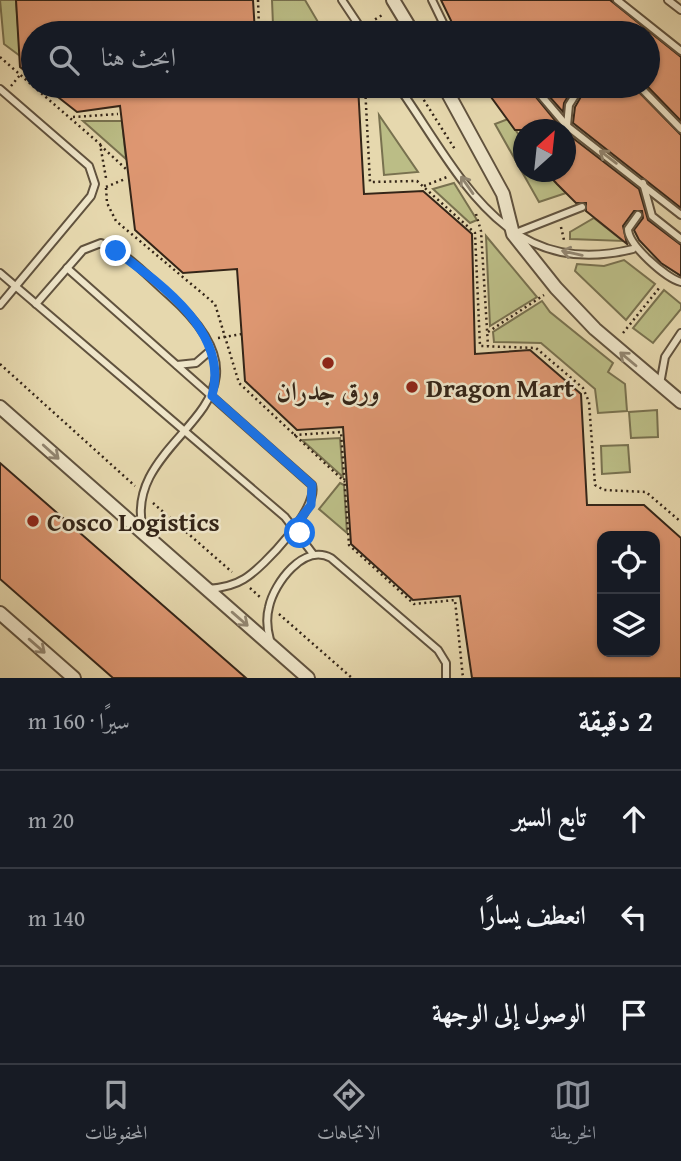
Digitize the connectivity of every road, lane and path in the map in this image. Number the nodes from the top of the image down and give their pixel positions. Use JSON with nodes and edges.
{"nodes":[{"id":1,"x":258,"y":0,"type":"edge"},
{"id":2,"x":342,"y":0,"type":"edge"},
{"id":3,"x":393,"y":0,"type":"edge"},
{"id":4,"x":432,"y":0,"type":"edge"},
{"id":5,"x":617,"y":0,"type":"edge"},
{"id":6,"x":668,"y":0,"type":"edge"},
{"id":7,"x":681,"y":10,"type":"edge"},
{"id":8,"x":260,"y":21,"type":"edge"},
{"id":9,"x":356,"y":21,"type":"edge"},
{"id":10,"x":406,"y":21,"type":"edge"},
{"id":11,"x":442,"y":21,"type":"edge"},
{"id":12,"x":643,"y":21,"type":"edge"},
{"id":13,"x":660,"y":34,"type":"edge"},
{"id":14,"x":681,"y":51,"type":"edge"},
{"id":15,"x":0,"y":57,"type":"edge"},
{"id":16,"x":21,"y":75,"type":"edge"},
{"id":17,"x":0,"y":89,"type":"edge"},
{"id":18,"x":48,"y":98,"type":"edge"},
{"id":19,"x":366,"y":98,"type":"edge"},
{"id":20,"x":406,"y":98,"type":"edge"},
{"id":21,"x":451,"y":98,"type":"edge"},
{"id":22,"x":543,"y":98,"type":"edge"},
{"id":23,"x":573,"y":98,"type":"edge"},
{"id":24,"x":651,"y":98,"type":"edge"},
{"id":25,"x":118,"y":114,"type":"dead end"},
{"id":26,"x":71,"y":117,"type":"junction"},
{"id":27,"x":561,"y":119,"type":"edge"},
{"id":28,"x":568,"y":119,"type":"edge"},
{"id":29,"x":681,"y":129,"type":"edge"},
{"id":30,"x":576,"y":133,"type":"edge"},
{"id":31,"x":100,"y":144,"type":"junction"},
{"id":32,"x":126,"y":169,"type":"dead end"},
{"id":33,"x":452,"y":175,"type":"dead end"},
{"id":34,"x":125,"y":179,"type":"dead end"},
{"id":35,"x":643,"y":183,"type":"junction"},
{"id":36,"x":424,"y":186,"type":"junction"},
{"id":37,"x":106,"y":187,"type":"junction"},
{"id":38,"x":472,"y":207,"type":"dead end"},
{"id":39,"x":582,"y":208,"type":"dead end"},
{"id":40,"x":638,"y":215,"type":"dead end"},
{"id":41,"x":681,"y":215,"type":"edge"},
{"id":42,"x":558,"y":217,"type":"junction"},
{"id":43,"x":513,"y":234,"type":"junction"},
{"id":44,"x":681,"y":239,"type":"edge"},
{"id":45,"x":632,"y":249,"type":"dead end"},
{"id":46,"x":572,"y":255,"type":"junction"},
{"id":47,"x":67,"y":268,"type":"junction"},
{"id":48,"x":0,"y":272,"type":"edge"},
{"id":49,"x":681,"y":282,"type":"edge"},
{"id":50,"x":16,"y":287,"type":"junction"},
{"id":51,"x":660,"y":287,"type":"dead end"},
{"id":52,"x":556,"y":288,"type":"junction"},
{"id":53,"x":36,"y":304,"type":"junction"},
{"id":54,"x":0,"y":305,"type":"edge"},
{"id":55,"x":487,"y":332,"type":"junction"},
{"id":56,"x":681,"y":333,"type":"edge"},
{"id":57,"x":242,"y":334,"type":"dead end"},
{"id":58,"x":227,"y":336,"type":"junction"},
{"id":59,"x":208,"y":339,"type":"junction"},
{"id":60,"x":488,"y":346,"type":"junction"},
{"id":61,"x":612,"y":346,"type":"junction"},
{"id":62,"x":211,"y":350,"type":"junction"},
{"id":63,"x":0,"y":364,"type":"edge"},
{"id":64,"x":176,"y":365,"type":"junction"},
{"id":65,"x":660,"y":386,"type":"junction"},
{"id":66,"x":212,"y":396,"type":"junction"},
{"id":67,"x":681,"y":402,"type":"edge"},
{"id":68,"x":0,"y":407,"type":"edge"},
{"id":69,"x":185,"y":432,"type":"junction"},
{"id":70,"x":294,"y":435,"type":"junction"},
{"id":71,"x":345,"y":482,"type":"junction"},
{"id":72,"x":143,"y":493,"type":"junction"},
{"id":73,"x":681,"y":514,"type":"edge"},
{"id":74,"x":679,"y":520,"type":"edge"},
{"id":75,"x":294,"y":527,"type":"junction"},
{"id":76,"x":145,"y":535,"type":"junction"},
{"id":77,"x":313,"y":554,"type":"junction"},
{"id":78,"x":242,"y":581,"type":"junction"},
{"id":79,"x":206,"y":589,"type":"junction"},
{"id":80,"x":269,"y":605,"type":"junction"},
{"id":81,"x":0,"y":613,"type":"edge"},
{"id":82,"x":271,"y":646,"type":"junction"},
{"id":83,"x":74,"y":678,"type":"edge"},
{"id":84,"x":308,"y":678,"type":"edge"},
{"id":85,"x":352,"y":678,"type":"edge"},
{"id":86,"x":446,"y":678,"type":"edge"},
{"id":87,"x":463,"y":678,"type":"edge"}],
"edges":[{"from":1,"to":8,"type":"path"},
{"from":2,"to":9,"type":"lane"},
{"from":3,"to":10,"type":"street"},
{"from":4,"to":11,"type":"lane"},
{"from":5,"to":12,"type":"lane"},
{"from":6,"to":7,"type":"lane"},
{"from":13,"to":14,"type":"lane"},
{"from":15,"to":16,"type":"path"},
{"from":17,"to":50,"type":"lane"},
{"from":18,"to":26,"type":"path"},
{"from":19,"to":36,"type":"path"},
{"from":43,"to":20,"type":"lane","one_way":true},
{"from":21,"to":43,"type":"street"},
{"from":22,"to":27,"type":"lane"},
{"from":23,"to":28,"type":"lane"},
{"from":24,"to":29,"type":"lane"},
{"from":25,"to":26,"type":"path"},
{"from":26,"to":31,"type":"path"},
{"from":35,"to":30,"type":"lane","one_way":true},
{"from":31,"to":32,"type":"path"},
{"from":31,"to":37,"type":"path"},
{"from":33,"to":36,"type":"path"},
{"from":34,"to":37,"type":"path"},
{"from":35,"to":41,"type":"lane"},
{"from":35,"to":44,"type":"lane"},
{"from":36,"to":60,"type":"path"},
{"from":37,"to":58,"type":"path"},
{"from":38,"to":55,"type":"path"},
{"from":39,"to":42,"type":"lane"},
{"from":40,"to":49,"type":"lane"},
{"from":42,"to":43,"type":"lane"},
{"from":42,"to":46,"type":"path"},
{"from":43,"to":46,"type":"lane"},
{"from":43,"to":52,"type":"street"},
{"from":45,"to":46,"type":"lane"},
{"from":47,"to":53,"type":"lane"},
{"from":47,"to":59,"type":"lane"},
{"from":47,"to":64,"type":"lane"},
{"from":48,"to":50,"type":"lane"},
{"from":50,"to":53,"type":"lane"},
{"from":50,"to":54,"type":"lane"},
{"from":51,"to":61,"type":"path"},
{"from":52,"to":55,"type":"path"},
{"from":52,"to":61,"type":"street"},
{"from":53,"to":69,"type":"lane"},
{"from":55,"to":60,"type":"path"},
{"from":56,"to":65,"type":"lane"},
{"from":57,"to":58,"type":"path"},
{"from":58,"to":59,"type":"path"},
{"from":58,"to":70,"type":"path"},
{"from":59,"to":62,"type":"lane"},
{"from":60,"to":74,"type":"path"},
{"from":65,"to":61,"type":"street","one_way":true},
{"from":62,"to":64,"type":"lane"},
{"from":62,"to":66,"type":"lane"},
{"from":63,"to":72,"type":"path"},
{"from":64,"to":66,"type":"lane"},
{"from":65,"to":67,"type":"street"},
{"from":66,"to":69,"type":"lane"},
{"from":66,"to":75,"type":"lane"},
{"from":68,"to":76,"type":"street","one_way":true},
{"from":69,"to":72,"type":"lane"},
{"from":69,"to":75,"type":"lane"},
{"from":70,"to":71,"type":"path"},
{"from":70,"to":71,"type":"path"},
{"from":71,"to":87,"type":"path"},
{"from":72,"to":76,"type":"lane"},
{"from":72,"to":78,"type":"path"},
{"from":73,"to":74,"type":"path"},
{"from":75,"to":77,"type":"lane"},
{"from":75,"to":78,"type":"lane"},
{"from":76,"to":79,"type":"street"},
{"from":77,"to":80,"type":"lane"},
{"from":77,"to":86,"type":"lane"},
{"from":78,"to":79,"type":"lane"},
{"from":78,"to":80,"type":"path"},
{"from":79,"to":82,"type":"street","one_way":true},
{"from":80,"to":82,"type":"lane"},
{"from":80,"to":85,"type":"path"},
{"from":81,"to":83,"type":"street","one_way":true},
{"from":82,"to":84,"type":"street"}]}
